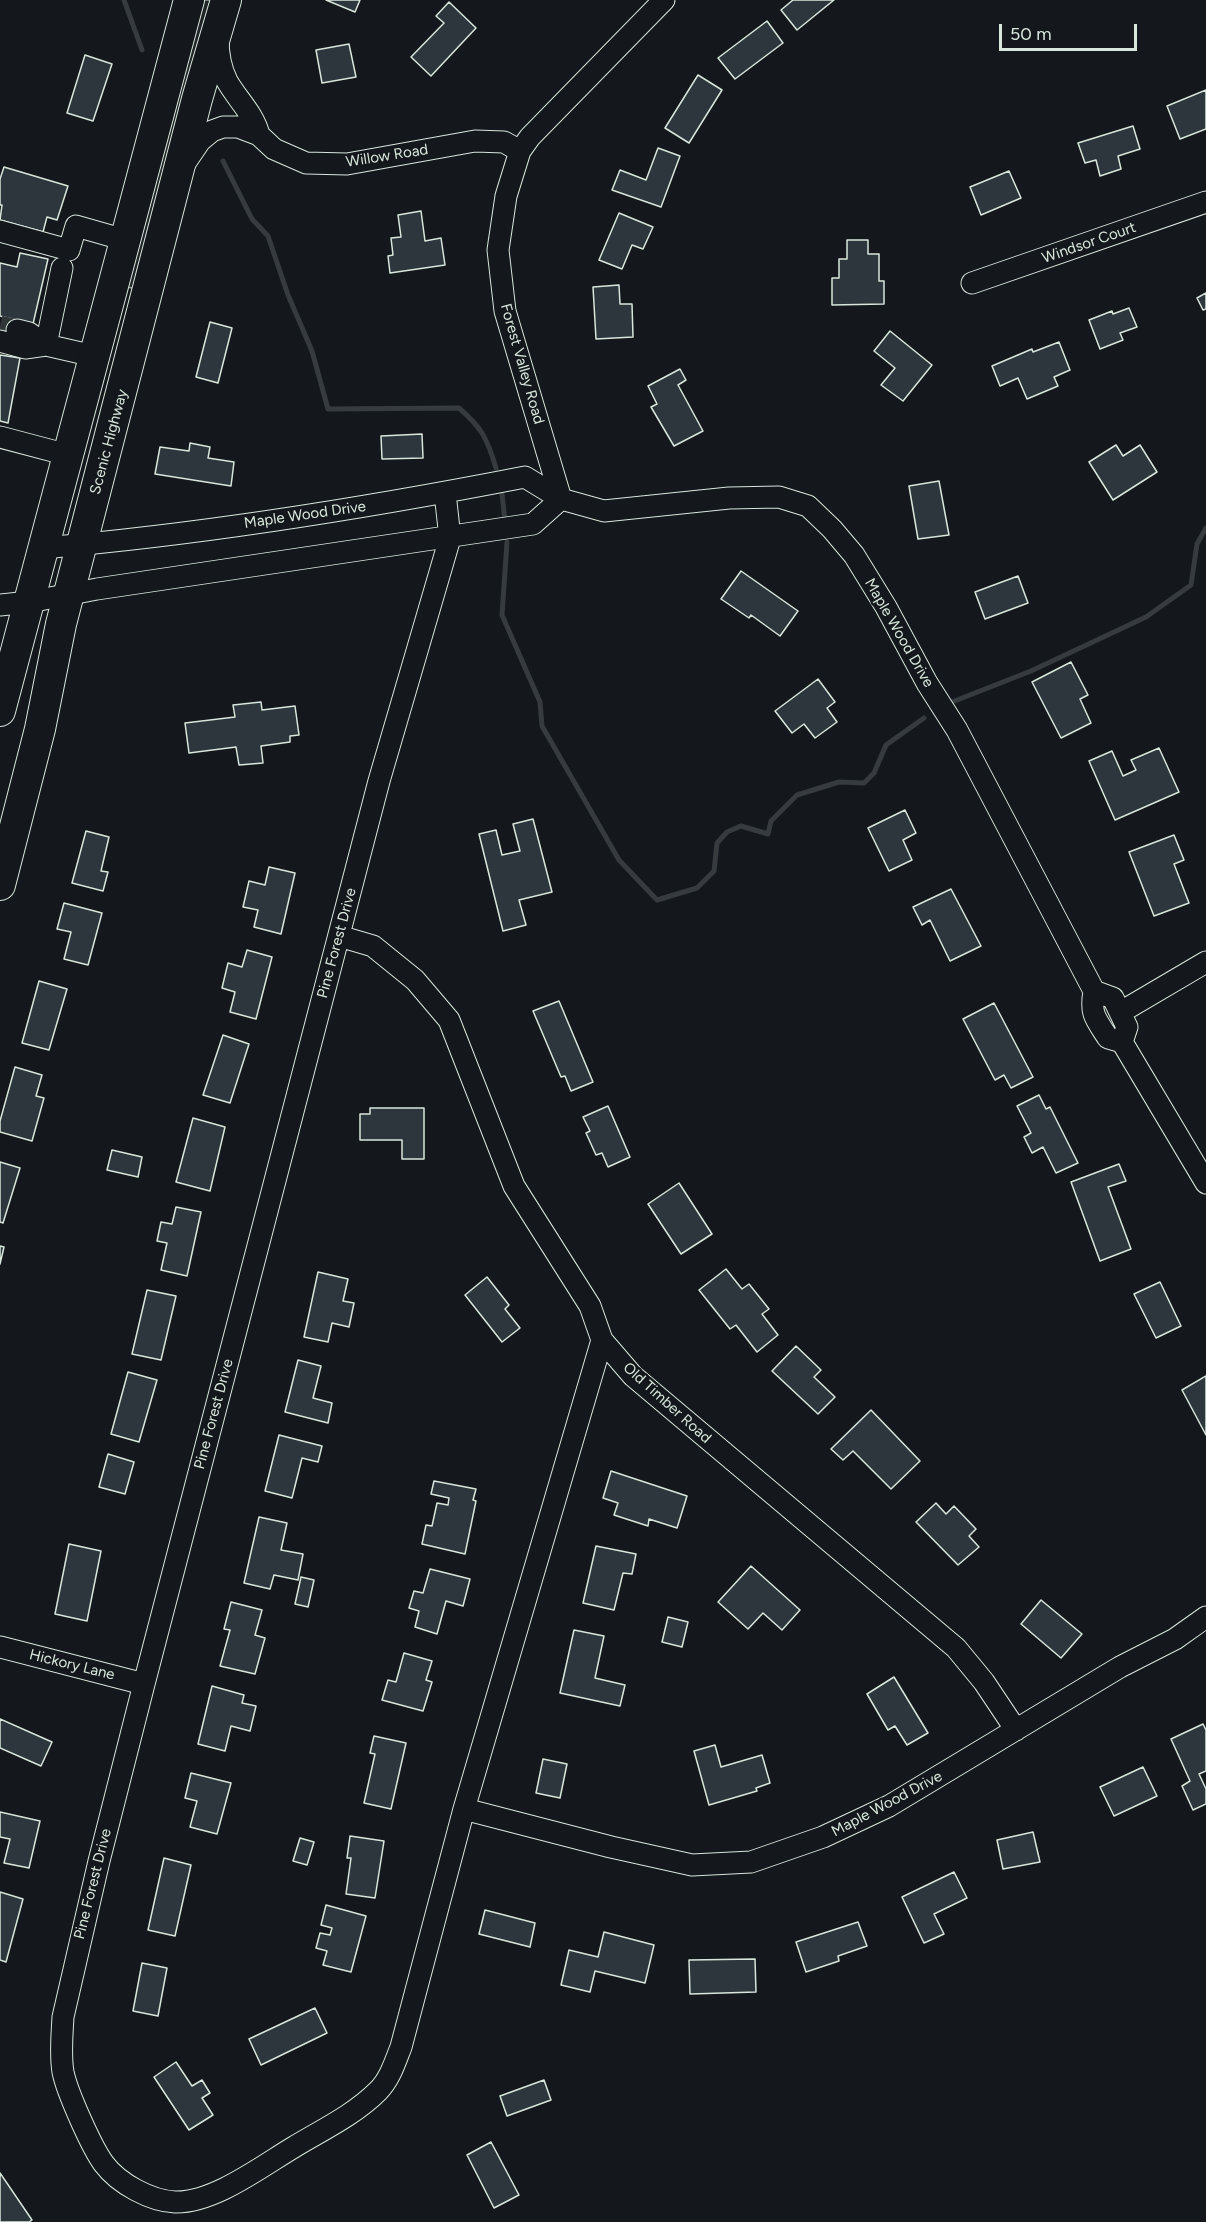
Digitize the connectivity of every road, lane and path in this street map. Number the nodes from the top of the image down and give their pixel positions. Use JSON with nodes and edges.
{"nodes":[{"id":1,"x":189,"y":0,"type":"edge"},
{"id":2,"x":226,"y":0,"type":"edge"},
{"id":3,"x":664,"y":0,"type":"edge"},
{"id":4,"x":217,"y":28,"type":"junction"},
{"id":5,"x":259,"y":135,"type":"junction"},
{"id":6,"x":520,"y":151,"type":"junction"},
{"id":7,"x":178,"y":172,"type":"junction"},
{"id":8,"x":1206,"y":202,"type":"edge"},
{"id":9,"x":0,"y":231,"type":"edge"},
{"id":10,"x":125,"y":240,"type":"junction"},
{"id":11,"x":62,"y":268,"type":"dead end"},
{"id":12,"x":972,"y":283,"type":"dead end"},
{"id":13,"x":8,"y":336,"type":"tunnel mouth"},
{"id":14,"x":46,"y":345,"type":"junction"},
{"id":15,"x":94,"y":356,"type":"junction"},
{"id":16,"x":0,"y":437,"type":"edge"},
{"id":17,"x":68,"y":454,"type":"junction"},
{"id":18,"x":445,"y":493,"type":"junction"},
{"id":19,"x":561,"y":498,"type":"junction"},
{"id":20,"x":450,"y":538,"type":"junction"},
{"id":21,"x":82,"y":544,"type":"junction"},
{"id":22,"x":43,"y":548,"type":"junction"},
{"id":23,"x":69,"y":595,"type":"junction"},
{"id":24,"x":14,"y":604,"type":"edge"},
{"id":25,"x":0,"y":711,"type":"edge"},
{"id":26,"x":0,"y":885,"type":"edge"},
{"id":27,"x":339,"y":936,"type":"junction"},
{"id":28,"x":1206,"y":962,"type":"edge"},
{"id":29,"x":1094,"y":991,"type":"junction"},
{"id":30,"x":1121,"y":1012,"type":"junction"},
{"id":31,"x":1122,"y":1042,"type":"junction"},
{"id":32,"x":1206,"y":1183,"type":"edge"},
{"id":33,"x":602,"y":1340,"type":"junction"},
{"id":34,"x":1206,"y":1617,"type":"edge"},
{"id":35,"x":0,"y":1647,"type":"edge"},
{"id":36,"x":144,"y":1684,"type":"junction"},
{"id":37,"x":1016,"y":1730,"type":"junction"},
{"id":38,"x":464,"y":1809,"type":"junction"}],
"edges":[{"from":1,"to":10,"type":"highway"},
{"from":2,"to":4,"type":"highway","name":"Scenic Highway"},
{"from":3,"to":6,"type":"street","name":"Forest Valley Road"},
{"from":4,"to":5,"type":"street"},
{"from":4,"to":7,"type":"highway","name":"Scenic Highway"},
{"from":5,"to":6,"type":"street","name":"Willow Road"},
{"from":5,"to":7,"type":"street"},
{"from":6,"to":19,"type":"street","name":"Forest Valley Road"},
{"from":7,"to":21,"type":"highway","name":"Scenic Highway"},
{"from":8,"to":12,"type":"street","name":"Windsor Court"},
{"from":9,"to":10,"type":"street"},
{"from":10,"to":15,"type":"highway"},
{"from":11,"to":14,"type":"street"},
{"from":13,"to":14,"type":"street"},
{"from":14,"to":15,"type":"street"},
{"from":15,"to":17,"type":"highway"},
{"from":16,"to":17,"type":"street"},
{"from":17,"to":22,"type":"highway"},
{"from":18,"to":19,"type":"street","name":"Maple Wood Drive"},
{"from":18,"to":20,"type":"street"},
{"from":18,"to":21,"type":"street","name":"Maple Wood Drive"},
{"from":19,"to":20,"type":"street"},
{"from":19,"to":29,"type":"street","name":"Maple Wood Drive"},
{"from":20,"to":23,"type":"street"},
{"from":20,"to":27,"type":"street","name":"Pine Forest Drive"},
{"from":21,"to":22,"type":"street","name":"Maple Wood Drive"},
{"from":21,"to":23,"type":"highway","name":"Scenic Highway"},
{"from":22,"to":24,"type":"highway"},
{"from":23,"to":24,"type":"street"},
{"from":23,"to":26,"type":"highway","name":"Scenic Highway"},
{"from":24,"to":25,"type":"highway"},
{"from":27,"to":33,"type":"street","name":"Old Timber Road"},
{"from":27,"to":36,"type":"street","name":"Pine Forest Drive"},
{"from":28,"to":30,"type":"street"},
{"from":29,"to":30,"type":"street","name":"Maple Wood Drive"},
{"from":29,"to":31,"type":"street","name":"Maple Wood Drive"},
{"from":30,"to":31,"type":"street"},
{"from":31,"to":32,"type":"street","name":"Maple Wood Drive"},
{"from":33,"to":37,"type":"street","name":"Old Timber Road"},
{"from":33,"to":38,"type":"street","name":"Pine Forest Drive"},
{"from":34,"to":37,"type":"street","name":"Maple Wood Drive"},
{"from":35,"to":36,"type":"street","name":"Hickory Lane"},
{"from":36,"to":38,"type":"street","name":"Pine Forest Drive"},
{"from":37,"to":38,"type":"street","name":"Maple Wood Drive"}]}
